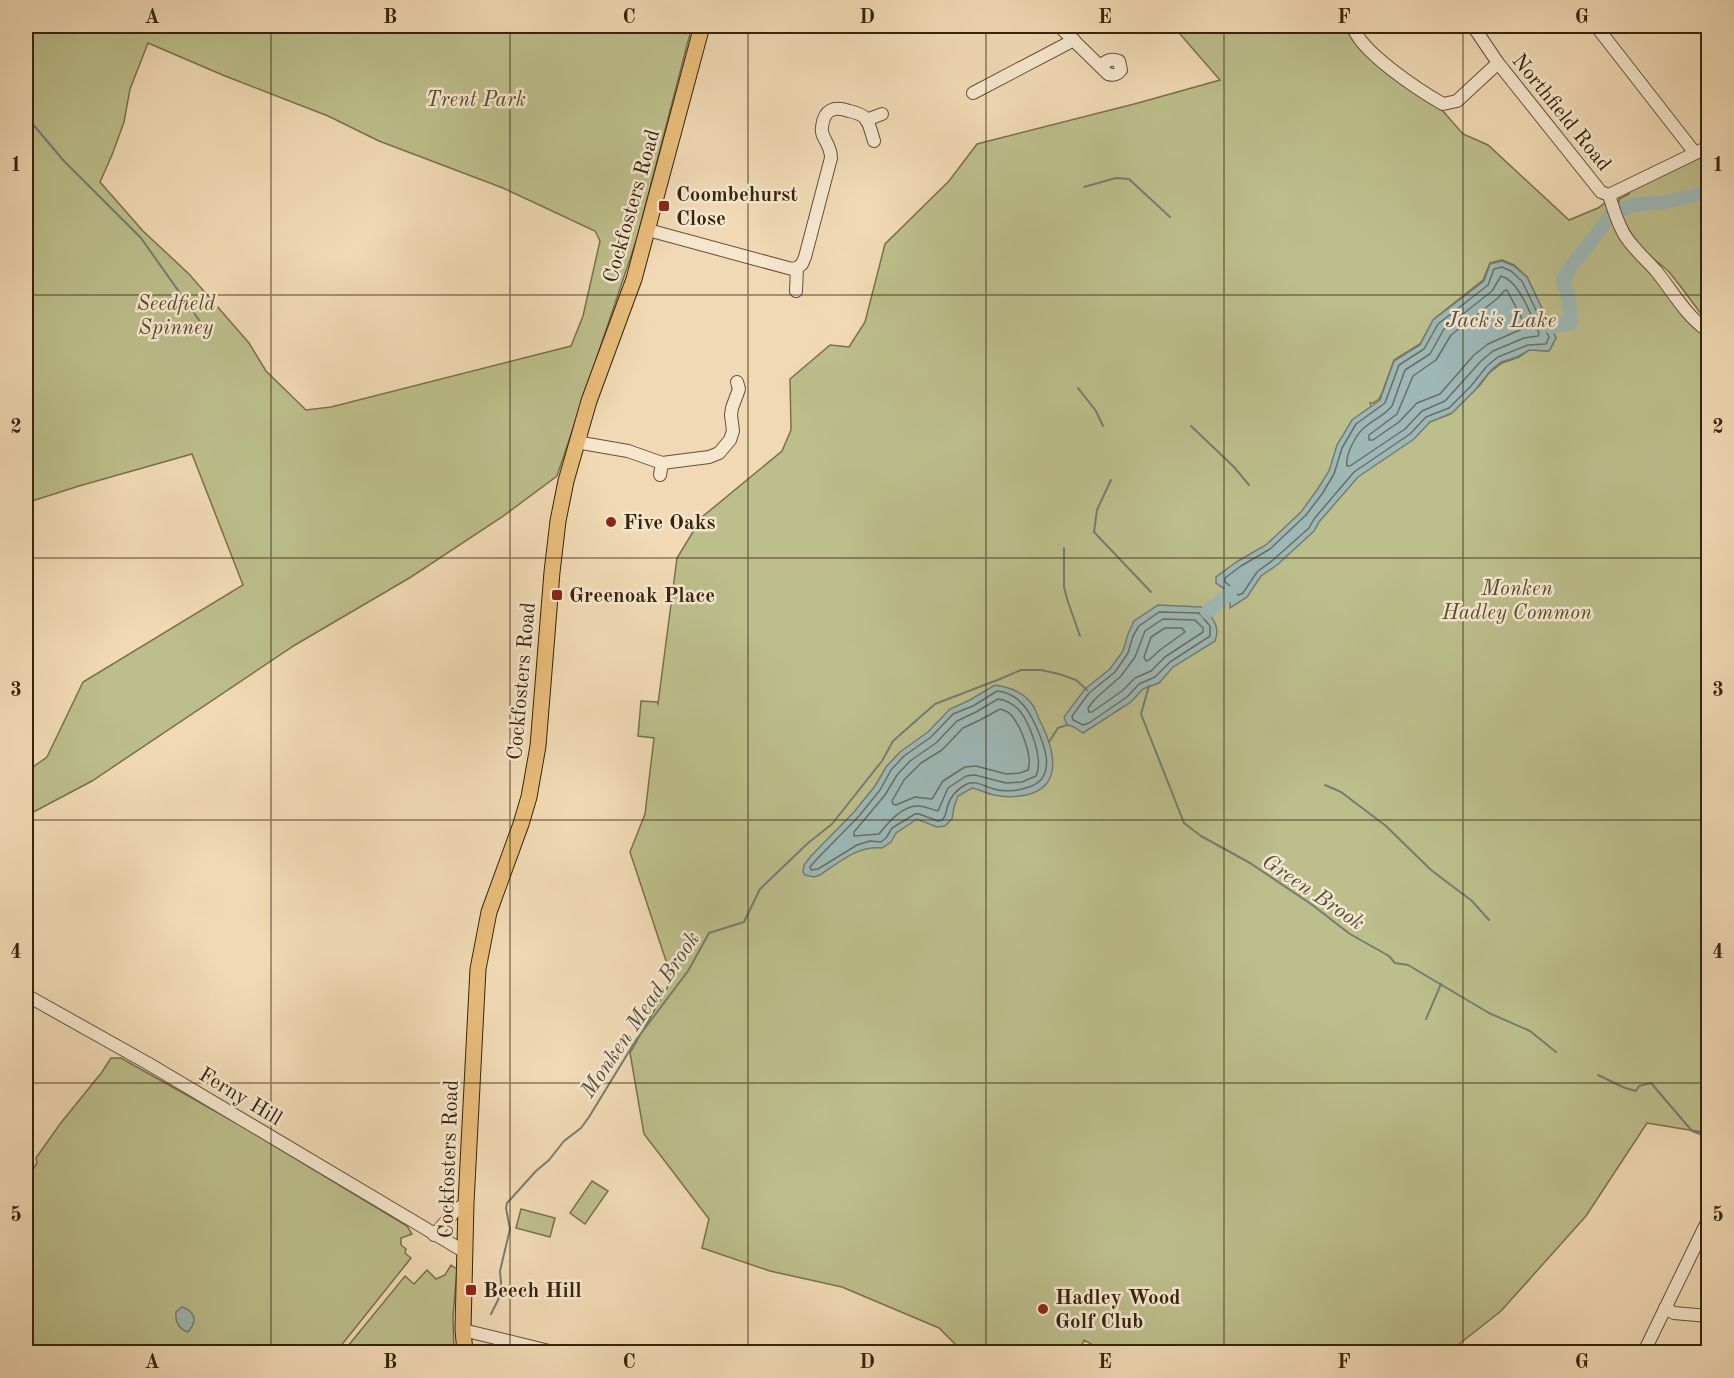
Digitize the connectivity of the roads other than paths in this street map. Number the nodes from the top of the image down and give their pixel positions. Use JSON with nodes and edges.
{"nodes":[{"id":1,"x":702,"y":26,"type":"edge"},
{"id":2,"x":1059,"y":26,"type":"edge"},
{"id":3,"x":1353,"y":26,"type":"edge"},
{"id":4,"x":1473,"y":26,"type":"edge"},
{"id":5,"x":1596,"y":26,"type":"edge"},
{"id":6,"x":1074,"y":40,"type":"junction"},
{"id":7,"x":1498,"y":63,"type":"junction"},
{"id":8,"x":1100,"y":66,"type":"dead end"},
{"id":9,"x":973,"y":93,"type":"dead end"},
{"id":10,"x":882,"y":114,"type":"dead end"},
{"id":11,"x":867,"y":120,"type":"junction"},
{"id":12,"x":874,"y":141,"type":"dead end"},
{"id":13,"x":1708,"y":147,"type":"edge"},
{"id":14,"x":1695,"y":153,"type":"junction"},
{"id":15,"x":1605,"y":194,"type":"junction"},
{"id":16,"x":648,"y":230,"type":"junction"},
{"id":17,"x":797,"y":268,"type":"junction"},
{"id":18,"x":796,"y":291,"type":"dead end"},
{"id":19,"x":1708,"y":331,"type":"edge"},
{"id":20,"x":737,"y":382,"type":"dead end"},
{"id":21,"x":576,"y":442,"type":"junction"},
{"id":22,"x":26,"y":995,"type":"edge"},
{"id":23,"x":466,"y":1203,"type":"junction"},
{"id":24,"x":1708,"y":1220,"type":"edge"},
{"id":25,"x":434,"y":1234,"type":"junction"},
{"id":26,"x":465,"y":1252,"type":"junction"},
{"id":27,"x":1665,"y":1308,"type":"junction"},
{"id":28,"x":1708,"y":1316,"type":"edge"},
{"id":29,"x":463,"y":1330,"type":"junction"},
{"id":30,"x":465,"y":1353,"type":"edge"},
{"id":31,"x":553,"y":1353,"type":"edge"},
{"id":32,"x":1644,"y":1353,"type":"edge"}],
"edges":[{"from":1,"to":16,"type":"main road","name":"Cockfosters Road"},
{"from":2,"to":6,"type":"street"},
{"from":3,"to":7,"type":"street"},
{"from":4,"to":7,"type":"street","name":"Northfield Road"},
{"from":5,"to":14,"type":"street"},
{"from":6,"to":8,"type":"street"},
{"from":6,"to":9,"type":"street"},
{"from":7,"to":15,"type":"street","name":"Northfield Road"},
{"from":10,"to":11,"type":"street"},
{"from":11,"to":12,"type":"street"},
{"from":11,"to":17,"type":"street"},
{"from":13,"to":14,"type":"street"},
{"from":14,"to":15,"type":"street"},
{"from":15,"to":19,"type":"street"},
{"from":16,"to":17,"type":"street"},
{"from":16,"to":21,"type":"main road","name":"Cockfosters Road"},
{"from":17,"to":18,"type":"street"},
{"from":20,"to":21,"type":"street"},
{"from":21,"to":23,"type":"main road","name":"Cockfosters Road"},
{"from":22,"to":25,"type":"street","name":"Ferny Hill"},
{"from":23,"to":25,"type":"street"},
{"from":23,"to":26,"type":"main road","name":"Cockfosters Road"},
{"from":24,"to":27,"type":"street"},
{"from":25,"to":26,"type":"street","name":"Ferny Hill"},
{"from":26,"to":29,"type":"main road","name":"Cockfosters Road"},
{"from":27,"to":28,"type":"street"},
{"from":27,"to":32,"type":"street"},
{"from":29,"to":30,"type":"main road","name":"Cockfosters Road"},
{"from":29,"to":31,"type":"street"}]}
